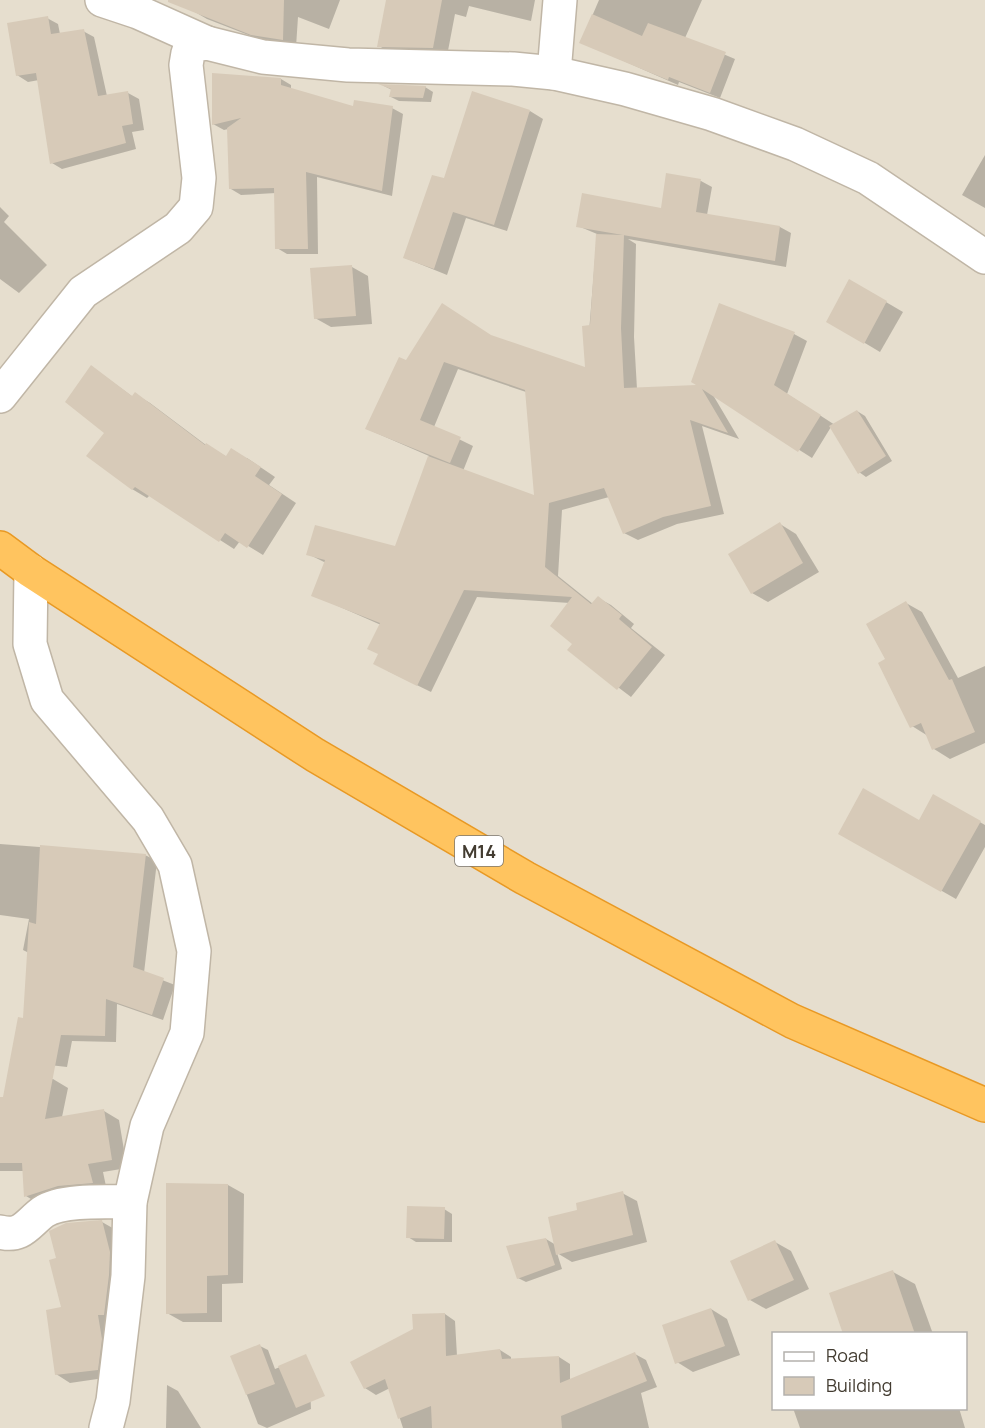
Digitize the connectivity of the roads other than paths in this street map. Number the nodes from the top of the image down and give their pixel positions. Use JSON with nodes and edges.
{"nodes":[{"id":1,"x":102,"y":0,"type":"edge"},
{"id":2,"x":560,"y":0,"type":"edge"},
{"id":3,"x":207,"y":43,"type":"junction"},
{"id":4,"x":554,"y":73,"type":"junction"},
{"id":5,"x":985,"y":257,"type":"edge"},
{"id":6,"x":0,"y":396,"type":"edge"},
{"id":7,"x":0,"y":548,"type":"edge"},
{"id":8,"x":31,"y":571,"type":"junction"},
{"id":9,"x":985,"y":1105,"type":"edge"},
{"id":10,"x":130,"y":1202,"type":"junction"},
{"id":11,"x":0,"y":1232,"type":"edge"},
{"id":12,"x":106,"y":1428,"type":"edge"}],
"edges":[{"from":1,"to":3,"type":"street"},
{"from":2,"to":4,"type":"street"},
{"from":3,"to":4,"type":"street"},
{"from":3,"to":6,"type":"street"},
{"from":4,"to":5,"type":"street"},
{"from":7,"to":8,"type":"highway","number":"M14"},
{"from":8,"to":9,"type":"highway","number":"M14"},
{"from":8,"to":10,"type":"street"},
{"from":10,"to":11,"type":"street"},
{"from":10,"to":12,"type":"street"}]}
